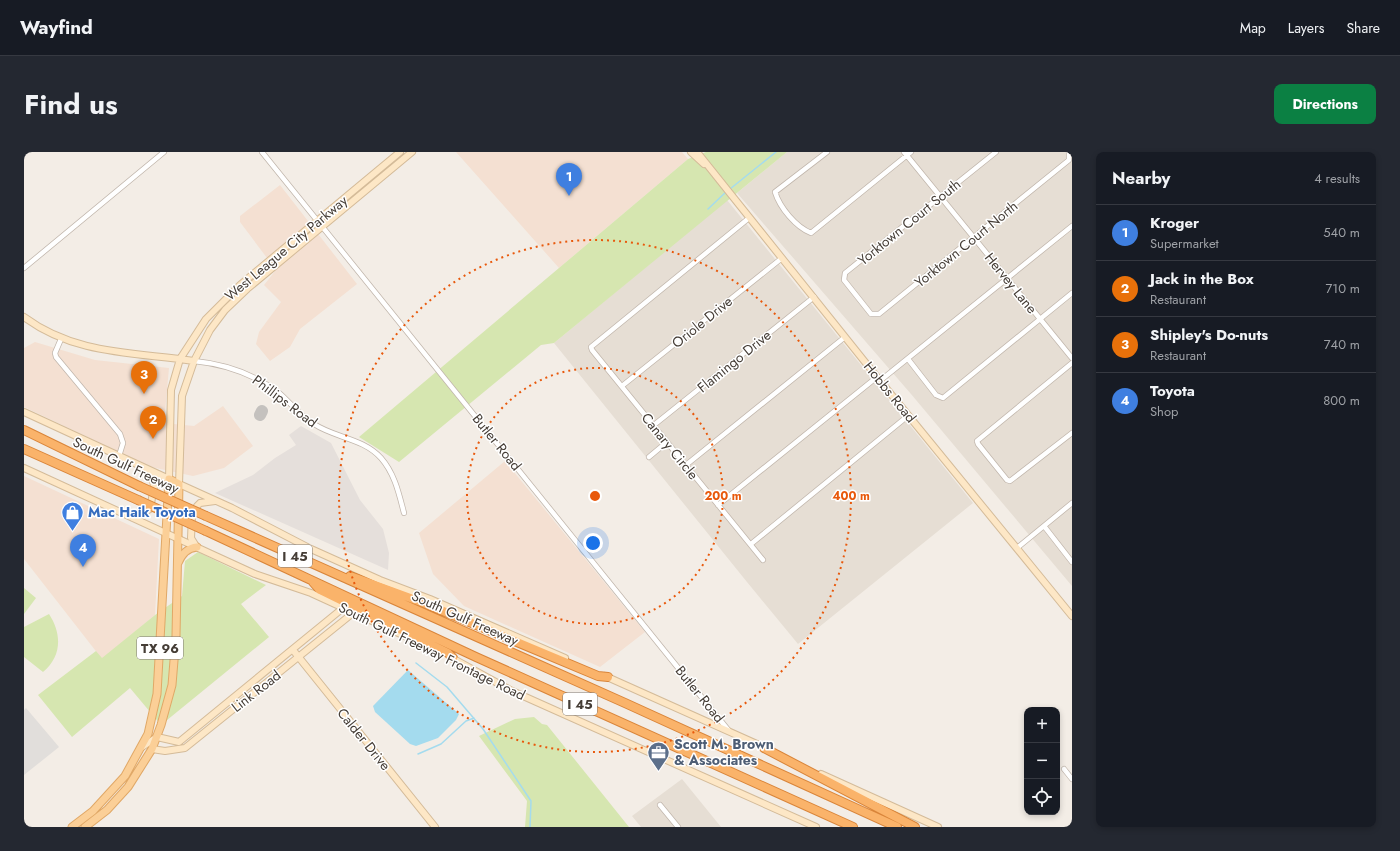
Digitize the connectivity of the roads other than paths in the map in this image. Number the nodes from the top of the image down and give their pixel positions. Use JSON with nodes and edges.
{"nodes":[{"id":1,"x":164,"y":152,"type":"edge"},
{"id":2,"x":262,"y":152,"type":"edge"},
{"id":3,"x":400,"y":152,"type":"edge"},
{"id":4,"x":412,"y":152,"type":"edge"},
{"id":5,"x":691,"y":152,"type":"edge"},
{"id":6,"x":698,"y":152,"type":"edge"},
{"id":7,"x":827,"y":152,"type":"edge"},
{"id":8,"x":996,"y":152,"type":"edge"},
{"id":9,"x":1069,"y":152,"type":"edge"},
{"id":10,"x":908,"y":153,"type":"edge"},
{"id":11,"x":385,"y":164,"type":"junction"},
{"id":12,"x":709,"y":167,"type":"junction"},
{"id":13,"x":390,"y":171,"type":"junction"},
{"id":14,"x":941,"y":197,"type":"junction"},
{"id":15,"x":749,"y":218,"type":"junction"},
{"id":16,"x":318,"y":221,"type":"junction"},
{"id":17,"x":1072,"y":226,"type":"edge"},
{"id":18,"x":323,"y":227,"type":"junction"},
{"id":19,"x":974,"y":237,"type":"junction"},
{"id":20,"x":782,"y":258,"type":"junction"},
{"id":21,"x":24,"y":268,"type":"edge"},
{"id":22,"x":1007,"y":279,"type":"junction"},
{"id":23,"x":1072,"y":293,"type":"edge"},
{"id":24,"x":814,"y":297,"type":"junction"},
{"id":25,"x":857,"y":298,"type":"joint"},
{"id":26,"x":24,"y":317,"type":"edge"},
{"id":27,"x":1040,"y":319,"type":"junction"},
{"id":28,"x":845,"y":337,"type":"junction"},
{"id":29,"x":61,"y":339,"type":"junction"},
{"id":30,"x":1072,"y":358,"type":"edge"},
{"id":31,"x":180,"y":359,"type":"junction"},
{"id":32,"x":908,"y":359,"type":"junction"},
{"id":33,"x":194,"y":361,"type":"junction"},
{"id":34,"x":1072,"y":363,"type":"edge"},
{"id":35,"x":879,"y":379,"type":"junction"},
{"id":36,"x":622,"y":386,"type":"junction"},
{"id":37,"x":24,"y":412,"type":"edge"},
{"id":38,"x":909,"y":415,"type":"junction"},
{"id":39,"x":24,"y":426,"type":"edge"},
{"id":40,"x":654,"y":426,"type":"junction"},
{"id":41,"x":24,"y":430,"type":"edge"},
{"id":42,"x":1072,"y":433,"type":"edge"},
{"id":43,"x":667,"y":442,"type":"junction"},
{"id":44,"x":24,"y":449,"type":"edge"},
{"id":45,"x":64,"y":450,"type":"junction"},
{"id":46,"x":119,"y":456,"type":"junction"},
{"id":47,"x":649,"y":458,"type":"dead end"},
{"id":48,"x":686,"y":465,"type":"junction"},
{"id":49,"x":24,"y":468,"type":"edge"},
{"id":50,"x":152,"y":472,"type":"junction"},
{"id":51,"x":169,"y":479,"type":"junction"},
{"id":52,"x":179,"y":484,"type":"junction"},
{"id":53,"x":216,"y":501,"type":"junction"},
{"id":54,"x":1072,"y":503,"type":"edge"},
{"id":55,"x":718,"y":505,"type":"junction"},
{"id":56,"x":404,"y":513,"type":"dead end"},
{"id":57,"x":133,"y":518,"type":"junction"},
{"id":58,"x":1044,"y":526,"type":"junction"},
{"id":59,"x":166,"y":532,"type":"junction"},
{"id":60,"x":178,"y":538,"type":"junction"},
{"id":61,"x":751,"y":544,"type":"junction"},
{"id":62,"x":197,"y":547,"type":"junction"},
{"id":63,"x":1016,"y":548,"type":"junction"},
{"id":64,"x":763,"y":560,"type":"dead end"},
{"id":65,"x":1072,"y":562,"type":"edge"},
{"id":66,"x":177,"y":567,"type":"junction"},
{"id":67,"x":330,"y":572,"type":"junction"},
{"id":68,"x":308,"y":577,"type":"junction"},
{"id":69,"x":343,"y":608,"type":"junction"},
{"id":70,"x":353,"y":613,"type":"junction"},
{"id":71,"x":1072,"y":616,"type":"edge"},
{"id":72,"x":293,"y":650,"type":"junction"},
{"id":73,"x":299,"y":658,"type":"junction"},
{"id":74,"x":453,"y":658,"type":"junction"},
{"id":75,"x":608,"y":677,"type":"junction"},
{"id":76,"x":246,"y":688,"type":"junction"},
{"id":77,"x":252,"y":695,"type":"junction"},
{"id":78,"x":162,"y":725,"type":"junction"},
{"id":79,"x":730,"y":733,"type":"junction"},
{"id":80,"x":157,"y":737,"type":"junction"},
{"id":81,"x":168,"y":741,"type":"junction"},
{"id":82,"x":142,"y":747,"type":"junction"},
{"id":83,"x":764,"y":748,"type":"junction"},
{"id":84,"x":152,"y":749,"type":"junction"},
{"id":85,"x":1064,"y":769,"type":"dead end"},
{"id":86,"x":1072,"y":779,"type":"edge"},
{"id":87,"x":660,"y":805,"type":"dead end"},
{"id":88,"x":813,"y":826,"type":"edge"},
{"id":89,"x":72,"y":827,"type":"edge"},
{"id":90,"x":85,"y":827,"type":"edge"},
{"id":91,"x":435,"y":827,"type":"edge"},
{"id":92,"x":678,"y":827,"type":"edge"},
{"id":93,"x":854,"y":827,"type":"edge"},
{"id":94,"x":897,"y":827,"type":"edge"},
{"id":95,"x":915,"y":827,"type":"edge"},
{"id":96,"x":938,"y":827,"type":"edge"}],
"edges":[{"from":1,"to":21,"type":"street"},
{"from":2,"to":16,"type":"street","name":"Butler Road"},
{"from":3,"to":11,"type":"main road","name":"West League City Parkway"},
{"from":4,"to":13,"type":"main road","name":"West League City Parkway"},
{"from":5,"to":12,"type":"main road","name":"Hobbs Road"},
{"from":6,"to":12,"type":"main road","name":"Hobbs Road"},
{"from":7,"to":10,"type":"street"},
{"from":8,"to":14,"type":"street","name":"Yorktown Court South"},
{"from":9,"to":19,"type":"street","name":"Yorktown Court North"},
{"from":10,"to":14,"type":"street","name":"Hervey Lane"},
{"from":11,"to":13,"type":"main road"},
{"from":11,"to":16,"type":"main road","name":"West League City Parkway"},
{"from":12,"to":15,"type":"main road","name":"Hobbs Road"},
{"from":13,"to":18,"type":"main road","name":"West League City Parkway"},
{"from":14,"to":19,"type":"street","name":"Hervey Lane"},
{"from":14,"to":25,"type":"street","name":"Yorktown Court South"},
{"from":15,"to":20,"type":"main road","name":"Hobbs Road"},
{"from":15,"to":36,"type":"street","name":"Canary Circle"},
{"from":16,"to":18,"type":"street","name":"Butler Road"},
{"from":16,"to":31,"type":"main road","name":"West League City Parkway"},
{"from":17,"to":22,"type":"street"},
{"from":18,"to":33,"type":"main road","name":"West League City Parkway"},
{"from":18,"to":79,"type":"street","name":"Butler Road"},
{"from":19,"to":22,"type":"street","name":"Hervey Lane"},
{"from":19,"to":25,"type":"street","name":"Yorktown Court North"},
{"from":20,"to":24,"type":"main road","name":"Hobbs Road"},
{"from":20,"to":36,"type":"street","name":"Oriole Drive"},
{"from":22,"to":27,"type":"street","name":"Hervey Lane"},
{"from":22,"to":32,"type":"street"},
{"from":23,"to":27,"type":"street"},
{"from":24,"to":28,"type":"main road","name":"Hobbs Road"},
{"from":24,"to":40,"type":"street","name":"Flamingo Drive"},
{"from":26,"to":29,"type":"main road"},
{"from":27,"to":30,"type":"street","name":"Hervey Lane"},
{"from":27,"to":32,"type":"street"},
{"from":28,"to":35,"type":"main road","name":"Hobbs Road"},
{"from":28,"to":48,"type":"street"},
{"from":29,"to":31,"type":"main road"},
{"from":29,"to":46,"type":"street"},
{"from":31,"to":33,"type":"main road"},
{"from":31,"to":51,"type":"main road","name":"West League City Parkway"},
{"from":32,"to":35,"type":"street"},
{"from":33,"to":52,"type":"main road","name":"West League City Parkway"},
{"from":33,"to":56,"type":"street","name":"Phillips Road"},
{"from":34,"to":42,"type":"street"},
{"from":35,"to":38,"type":"main road","name":"Hobbs Road"},
{"from":35,"to":55,"type":"street"},
{"from":36,"to":40,"type":"street","name":"Canary Circle"},
{"from":37,"to":46,"type":"main road"},
{"from":38,"to":61,"type":"street"},
{"from":38,"to":63,"type":"main road","name":"Hobbs Road"},
{"from":39,"to":45,"type":"highway"},
{"from":40,"to":43,"type":"street","name":"Canary Circle"},
{"from":41,"to":45,"type":"highway","name":"South Gulf Freeway","number":"I 45"},
{"from":43,"to":47,"type":"street"},
{"from":43,"to":48,"type":"street","name":"Canary Circle"},
{"from":44,"to":68,"type":"highway","name":"South Gulf Freeway","number":"I 45","bridge":true},
{"from":45,"to":67,"type":"highway","name":"South Gulf Freeway","number":"I 45","bridge":true},
{"from":46,"to":50,"type":"main road"},
{"from":48,"to":55,"type":"street","name":"Canary Circle"},
{"from":49,"to":57,"type":"main road","name":"South Gulf Freeway Frontage Road"},
{"from":50,"to":51,"type":"main road"},
{"from":50,"to":57,"type":"main road"},
{"from":51,"to":52,"type":"main road"},
{"from":51,"to":59,"type":"main road","name":"West League City Parkway","number":"TX 96"},
{"from":52,"to":53,"type":"main road"},
{"from":52,"to":60,"type":"main road","name":"West League City Parkway","number":"TX 96"},
{"from":53,"to":62,"type":"main road"},
{"from":53,"to":75,"type":"main road"},
{"from":54,"to":58,"type":"street"},
{"from":55,"to":61,"type":"street","name":"Canary Circle"},
{"from":57,"to":59,"type":"main road","name":"South Gulf Freeway Frontage Road"},
{"from":58,"to":63,"type":"street"},
{"from":58,"to":65,"type":"street"},
{"from":59,"to":60,"type":"main road","name":"South Gulf Freeway Frontage Road"},
{"from":59,"to":82,"type":"main road","name":"West League City Parkway","number":"TX 96"},
{"from":60,"to":62,"type":"main road","name":"South Gulf Freeway Frontage Road"},
{"from":60,"to":66,"type":"main road","name":"West League City Parkway","number":"TX 96"},
{"from":61,"to":64,"type":"street","name":"Canary Circle"},
{"from":62,"to":66,"type":"main road"},
{"from":62,"to":69,"type":"main road","name":"South Gulf Freeway Frontage Road"},
{"from":63,"to":71,"type":"main road","name":"Hobbs Road"},
{"from":66,"to":78,"type":"main road","name":"West League City Parkway","number":"TX 96"},
{"from":67,"to":75,"type":"highway"},
{"from":67,"to":94,"type":"highway","name":"South Gulf Freeway","number":"I 45"},
{"from":68,"to":74,"type":"highway"},
{"from":68,"to":93,"type":"highway","name":"South Gulf Freeway","number":"I 45"},
{"from":69,"to":70,"type":"main road","name":"South Gulf Freeway Frontage Road"},
{"from":69,"to":72,"type":"main road","name":"Link Road"},
{"from":70,"to":73,"type":"main road","name":"Link Road"},
{"from":70,"to":74,"type":"main road","name":"South Gulf Freeway Frontage Road"},
{"from":72,"to":73,"type":"main road","name":"Calder Drive"},
{"from":72,"to":76,"type":"main road","name":"Link Road"},
{"from":73,"to":77,"type":"main road","name":"Link Road"},
{"from":73,"to":91,"type":"main road","name":"Calder Drive"},
{"from":74,"to":88,"type":"main road","name":"South Gulf Freeway Frontage Road"},
{"from":75,"to":79,"type":"main road"},
{"from":76,"to":77,"type":"street"},
{"from":76,"to":81,"type":"main road","name":"Link Road"},
{"from":77,"to":84,"type":"main road","name":"Link Road"},
{"from":78,"to":80,"type":"main road","name":"West League City Parkway","number":"TX 96"},
{"from":78,"to":81,"type":"street"},
{"from":79,"to":83,"type":"main road"},
{"from":80,"to":81,"type":"main road"},
{"from":80,"to":82,"type":"main road"},
{"from":80,"to":84,"type":"main road","name":"West League City Parkway","number":"TX 96"},
{"from":82,"to":89,"type":"main road","name":"West League City Parkway","number":"TX 96"},
{"from":83,"to":95,"type":"highway"},
{"from":83,"to":96,"type":"main road"},
{"from":84,"to":90,"type":"main road","name":"West League City Parkway","number":"TX 96"},
{"from":85,"to":86,"type":"street"},
{"from":87,"to":92,"type":"street"}]}
